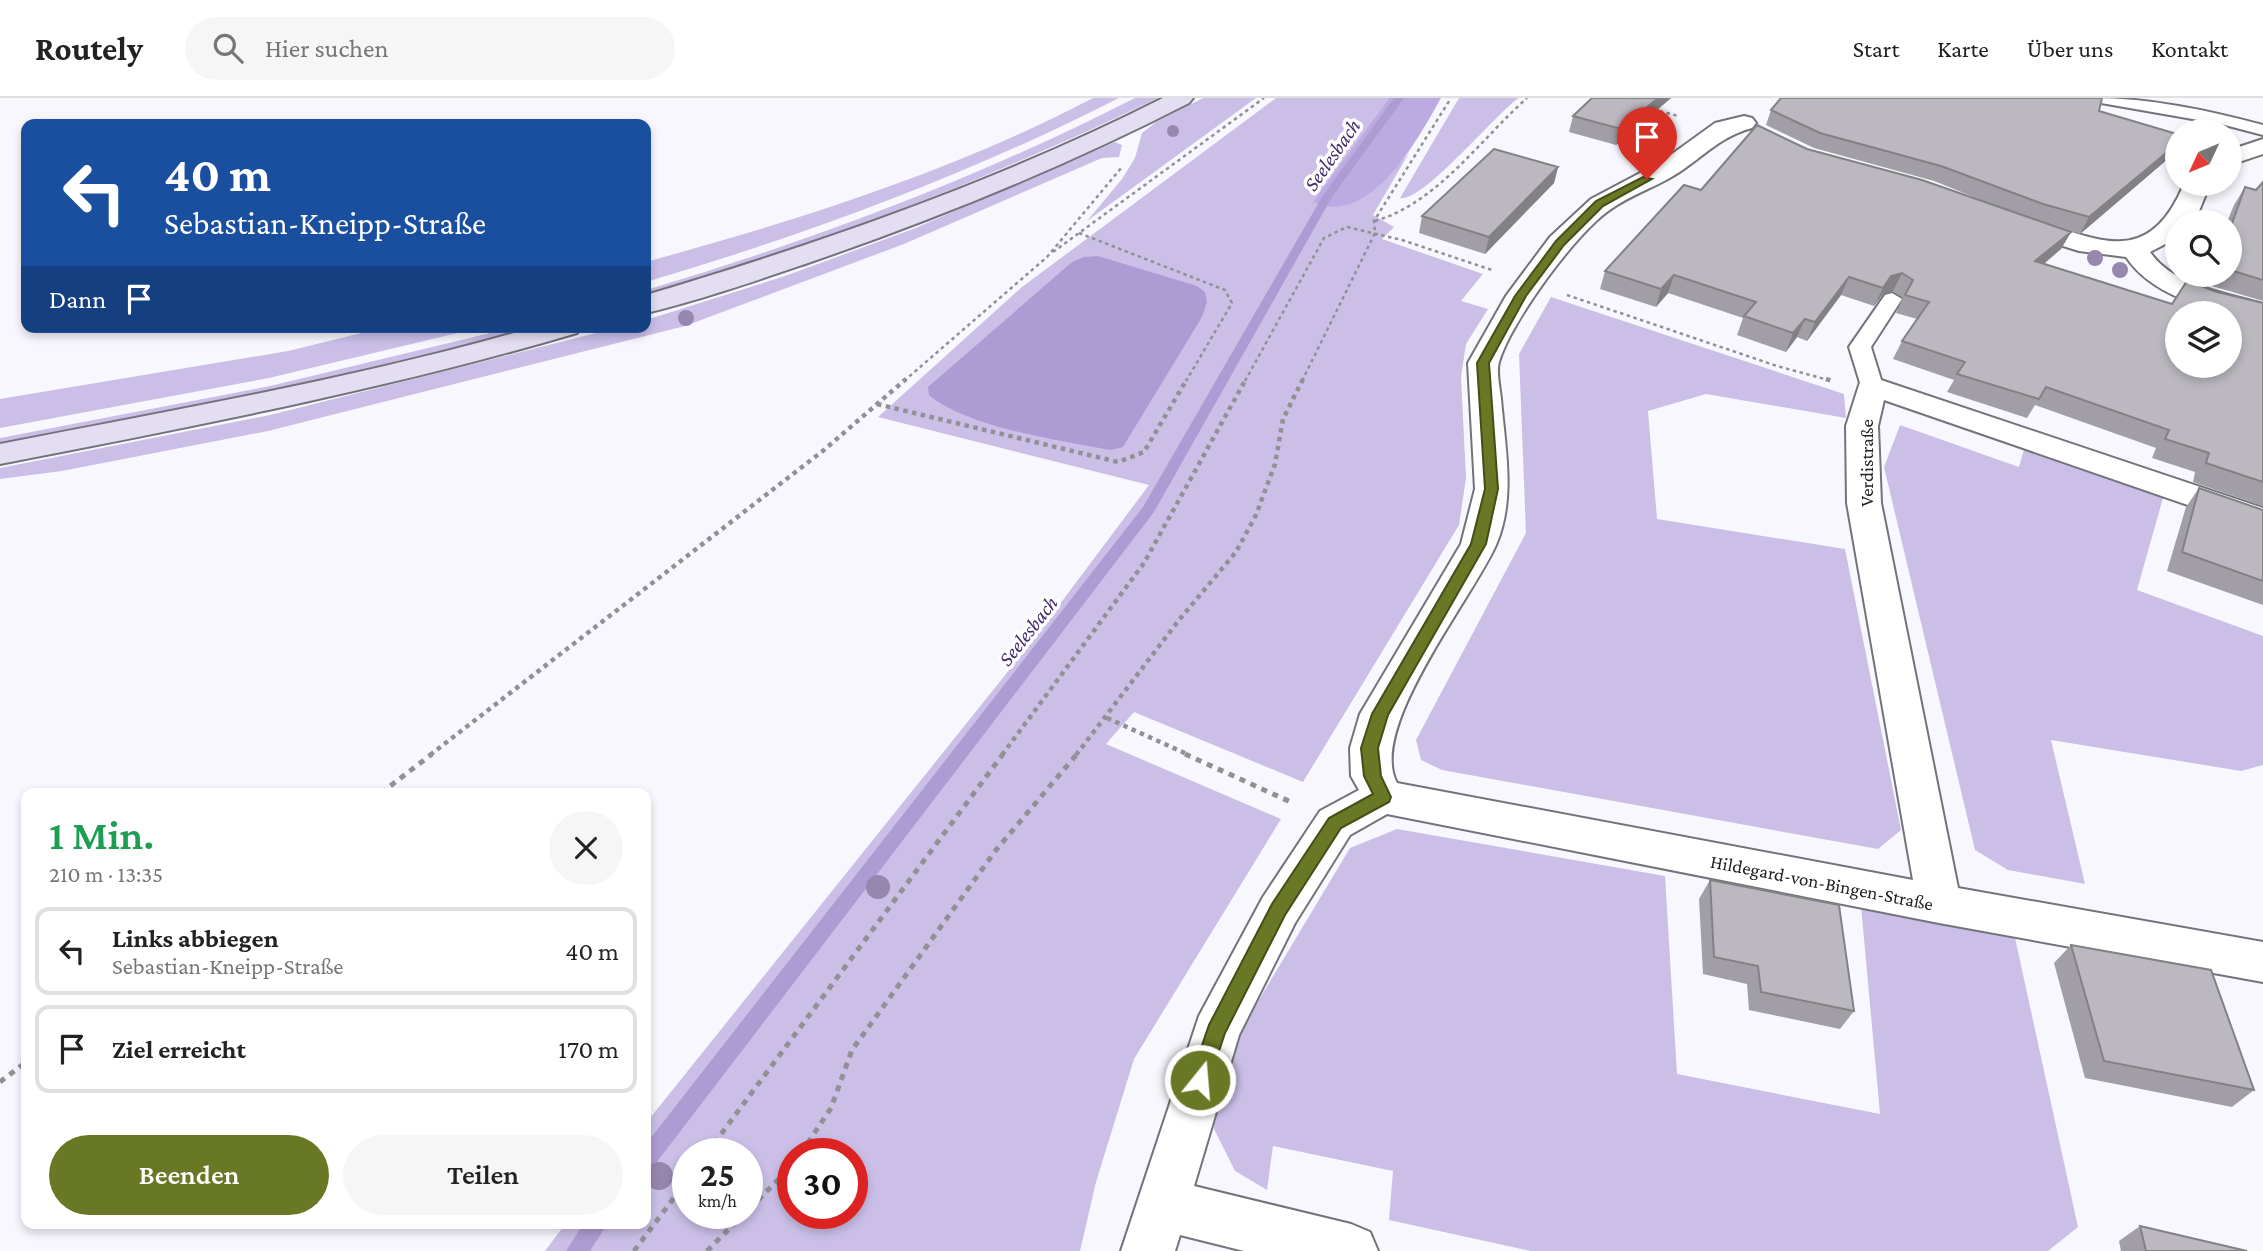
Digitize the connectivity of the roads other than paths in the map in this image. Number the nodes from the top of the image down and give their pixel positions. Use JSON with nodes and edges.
{"nodes":[{"id":1,"x":1181,"y":98,"type":"edge"},
{"id":2,"x":2101,"y":98,"type":"edge"},
{"id":3,"x":1735,"y":116,"type":"edge"},
{"id":4,"x":2263,"y":130,"type":"edge"},
{"id":5,"x":1767,"y":138,"type":"edge"},
{"id":6,"x":2263,"y":146,"type":"edge"},
{"id":7,"x":2242,"y":154,"type":"edge"},
{"id":8,"x":1991,"y":213,"type":"edge"},
{"id":9,"x":2165,"y":236,"type":"edge"},
{"id":10,"x":2134,"y":249,"type":"junction"},
{"id":11,"x":1892,"y":299,"type":"edge"},
{"id":12,"x":651,"y":302,"type":"edge"},
{"id":13,"x":2263,"y":313,"type":"edge"},
{"id":14,"x":547,"y":333,"type":"edge"},
{"id":15,"x":1872,"y":386,"type":"junction"},
{"id":16,"x":0,"y":454,"type":"edge"},
{"id":17,"x":2263,"y":520,"type":"edge"},
{"id":18,"x":1383,"y":797,"type":"junction"},
{"id":19,"x":1939,"y":904,"type":"junction"},
{"id":20,"x":2263,"y":962,"type":"edge"},
{"id":21,"x":1155,"y":1227,"type":"edge"},
{"id":22,"x":1351,"y":1251,"type":"edge"}],
"edges":[{"from":1,"to":12,"type":"street"},
{"from":2,"to":4,"type":"lane"},
{"from":3,"to":5,"type":"street"},
{"from":3,"to":18,"type":"street"},
{"from":6,"to":7,"type":"street"},
{"from":8,"to":10,"type":"street"},
{"from":9,"to":10,"type":"street"},
{"from":10,"to":13,"type":"street"},
{"from":11,"to":15,"type":"lane"},
{"from":14,"to":16,"type":"street"},
{"from":15,"to":17,"type":"street"},
{"from":15,"to":19,"type":"street","name":"Verdistraße"},
{"from":18,"to":19,"type":"street","name":"Hildegard-von-Bingen-Straße"},
{"from":18,"to":21,"type":"street"},
{"from":19,"to":20,"type":"street","name":"Hildegard-von-Bingen-Straße"},
{"from":21,"to":22,"type":"street"}]}
